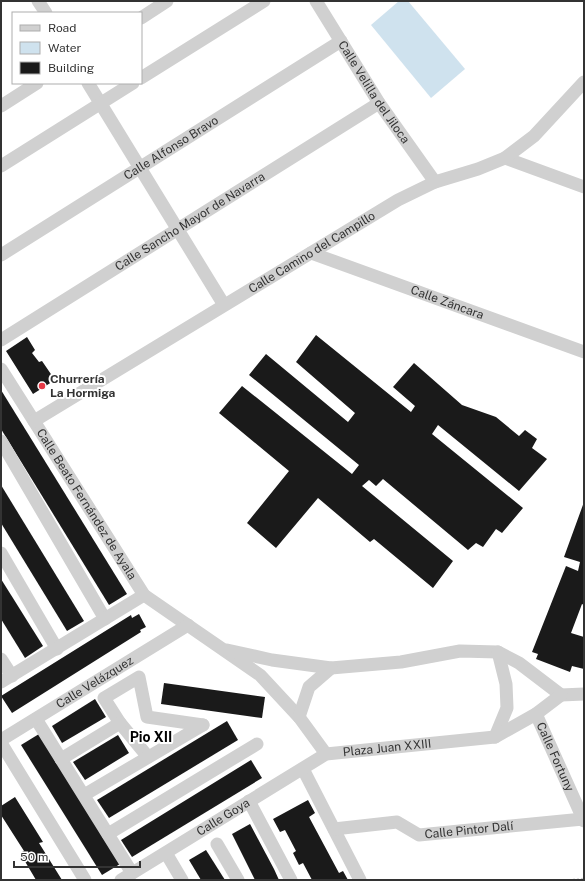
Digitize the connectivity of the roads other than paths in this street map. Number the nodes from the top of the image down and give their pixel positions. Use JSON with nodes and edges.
{"nodes":[{"id":1,"x":38,"y":1,"type":"edge"},
{"id":2,"x":167,"y":1,"type":"edge"},
{"id":3,"x":264,"y":1,"type":"edge"},
{"id":4,"x":316,"y":1,"type":"edge"},
{"id":5,"x":45,"y":12,"type":"edge"},
{"id":6,"x":142,"y":17,"type":"edge"},
{"id":7,"x":341,"y":41,"type":"junction"},
{"id":8,"x":142,"y":77,"type":"edge"},
{"id":9,"x":584,"y":82,"type":"edge"},
{"id":10,"x":35,"y":84,"type":"edge"},
{"id":11,"x":89,"y":84,"type":"edge"},
{"id":12,"x":132,"y":84,"type":"edge"},
{"id":13,"x":380,"y":103,"type":"junction"},
{"id":14,"x":101,"y":104,"type":"junction"},
{"id":15,"x":1,"y":106,"type":"edge"},
{"id":16,"x":505,"y":158,"type":"junction"},
{"id":17,"x":1,"y":166,"type":"edge"},
{"id":18,"x":140,"y":168,"type":"junction"},
{"id":19,"x":435,"y":182,"type":"junction"},
{"id":20,"x":584,"y":188,"type":"edge"},
{"id":21,"x":178,"y":231,"type":"junction"},
{"id":22,"x":311,"y":253,"type":"junction"},
{"id":23,"x":1,"y":256,"type":"edge"},
{"id":24,"x":224,"y":305,"type":"junction"},
{"id":25,"x":1,"y":340,"type":"edge"},
{"id":26,"x":584,"y":352,"type":"edge"},
{"id":27,"x":1,"y":369,"type":"edge"},
{"id":28,"x":34,"y":421,"type":"junction"},
{"id":29,"x":1,"y":441,"type":"edge"},
{"id":30,"x":1,"y":553,"type":"edge"},
{"id":31,"x":144,"y":595,"type":"junction"},
{"id":32,"x":105,"y":619,"type":"junction"},
{"id":33,"x":188,"y":624,"type":"junction"},
{"id":34,"x":219,"y":648,"type":"junction"},
{"id":35,"x":57,"y":649,"type":"junction"},
{"id":36,"x":498,"y":652,"type":"junction"},
{"id":37,"x":1,"y":659,"type":"edge"},
{"id":38,"x":331,"y":668,"type":"junction"},
{"id":39,"x":6,"y":679,"type":"edge"},
{"id":40,"x":584,"y":694,"type":"edge"},
{"id":41,"x":561,"y":695,"type":"junction"},
{"id":42,"x":536,"y":714,"type":"junction"},
{"id":43,"x":299,"y":717,"type":"junction"},
{"id":44,"x":36,"y":719,"type":"junction"},
{"id":45,"x":120,"y":722,"type":"junction"},
{"id":46,"x":495,"y":737,"type":"junction"},
{"id":47,"x":1,"y":740,"type":"edge"},
{"id":48,"x":1,"y":743,"type":"edge"},
{"id":49,"x":257,"y":744,"type":"dead end"},
{"id":50,"x":326,"y":754,"type":"junction"},
{"id":51,"x":148,"y":757,"type":"junction"},
{"id":52,"x":61,"y":759,"type":"junction"},
{"id":53,"x":303,"y":769,"type":"junction"},
{"id":54,"x":84,"y":795,"type":"junction"},
{"id":55,"x":249,"y":801,"type":"junction"},
{"id":56,"x":584,"y":820,"type":"edge"},
{"id":57,"x":334,"y":830,"type":"junction"},
{"id":58,"x":108,"y":834,"type":"junction"},
{"id":59,"x":217,"y":844,"type":"dead end"},
{"id":60,"x":166,"y":853,"type":"junction"},
{"id":61,"x":127,"y":877,"type":"edge"},
{"id":62,"x":85,"y":880,"type":"edge"},
{"id":63,"x":182,"y":880,"type":"edge"},
{"id":64,"x":238,"y":880,"type":"edge"},
{"id":65,"x":291,"y":880,"type":"edge"},
{"id":66,"x":360,"y":880,"type":"edge"}],
"edges":[{"from":1,"to":5,"type":"street"},
{"from":2,"to":6,"type":"street"},
{"from":3,"to":8,"type":"street"},
{"from":4,"to":7,"type":"street","name":"Calle Velilla del Jiloca"},
{"from":7,"to":13,"type":"street","name":"Calle Velilla del Jiloca"},
{"from":7,"to":18,"type":"street","name":"Calle Alfonso Bravo"},
{"from":9,"to":16,"type":"street","name":"Calle Camino del Campillo"},
{"from":10,"to":15,"type":"street"},
{"from":11,"to":14,"type":"street"},
{"from":12,"to":14,"type":"street"},
{"from":13,"to":19,"type":"street","name":"Calle Velilla del Jiloca"},
{"from":13,"to":21,"type":"street","name":"Calle Sancho Mayor de Navarra"},
{"from":14,"to":17,"type":"street"},
{"from":14,"to":18,"type":"street"},
{"from":16,"to":19,"type":"street","name":"Calle Camino del Campillo"},
{"from":16,"to":20,"type":"street"},
{"from":18,"to":21,"type":"street"},
{"from":18,"to":23,"type":"street","name":"Calle Alfonso Bravo"},
{"from":19,"to":22,"type":"street","name":"Calle Camino del Campillo"},
{"from":21,"to":24,"type":"street"},
{"from":21,"to":25,"type":"street","name":"Calle Sancho Mayor de Navarra"},
{"from":22,"to":24,"type":"street","name":"Calle Camino del Campillo"},
{"from":22,"to":26,"type":"street","name":"Calle Záncara"},
{"from":24,"to":28,"type":"street","name":"Calle Camino del Campillo"},
{"from":27,"to":28,"type":"street","name":"Calle Beato Fernández de Ayala"},
{"from":28,"to":31,"type":"street","name":"Calle Beato Fernández de Ayala"},
{"from":29,"to":32,"type":"street"},
{"from":30,"to":35,"type":"street"},
{"from":31,"to":32,"type":"street"},
{"from":31,"to":33,"type":"street","name":"Calle Beato Fernández de Ayala"},
{"from":32,"to":35,"type":"street"},
{"from":33,"to":34,"type":"street","name":"Plaza Juan XXIII"},
{"from":33,"to":44,"type":"street","name":"Calle Velázquez"},
{"from":34,"to":38,"type":"street","name":"Plaza Juan XXIII"},
{"from":34,"to":43,"type":"street","name":"Plaza Juan XXIII"},
{"from":35,"to":39,"type":"street"},
{"from":36,"to":38,"type":"street","name":"Plaza Juan XXIII"},
{"from":36,"to":41,"type":"street","name":"Plaza Juan XXIII"},
{"from":36,"to":46,"type":"street"},
{"from":37,"to":39,"type":"street"},
{"from":38,"to":43,"type":"street"},
{"from":40,"to":41,"type":"street"},
{"from":41,"to":42,"type":"street","name":"Plaza Juan XXIII"},
{"from":42,"to":46,"type":"street","name":"Plaza Juan XXIII"},
{"from":42,"to":56,"type":"street","name":"Calle Fortuny"},
{"from":43,"to":50,"type":"street","name":"Plaza Juan XXIII"},
{"from":44,"to":47,"type":"street","name":"Calle Velázquez"},
{"from":44,"to":52,"type":"street"},
{"from":45,"to":51,"type":"street"},
{"from":45,"to":51,"type":"street"},
{"from":45,"to":52,"type":"street"},
{"from":46,"to":50,"type":"street","name":"Plaza Juan XXIII"},
{"from":48,"to":62,"type":"street"},
{"from":49,"to":58,"type":"street"},
{"from":50,"to":53,"type":"street","name":"Calle Goya"},
{"from":51,"to":54,"type":"street"},
{"from":52,"to":54,"type":"street"},
{"from":53,"to":55,"type":"street","name":"Calle Goya"},
{"from":53,"to":57,"type":"street"},
{"from":54,"to":58,"type":"street"},
{"from":55,"to":60,"type":"street","name":"Calle Goya"},
{"from":55,"to":65,"type":"street"},
{"from":56,"to":57,"type":"street","name":"Calle Pintor Dalí"},
{"from":57,"to":66,"type":"street"},
{"from":58,"to":61,"type":"street"},
{"from":59,"to":64,"type":"street"},
{"from":60,"to":61,"type":"street","name":"Calle Goya"},
{"from":60,"to":63,"type":"street"}]}
